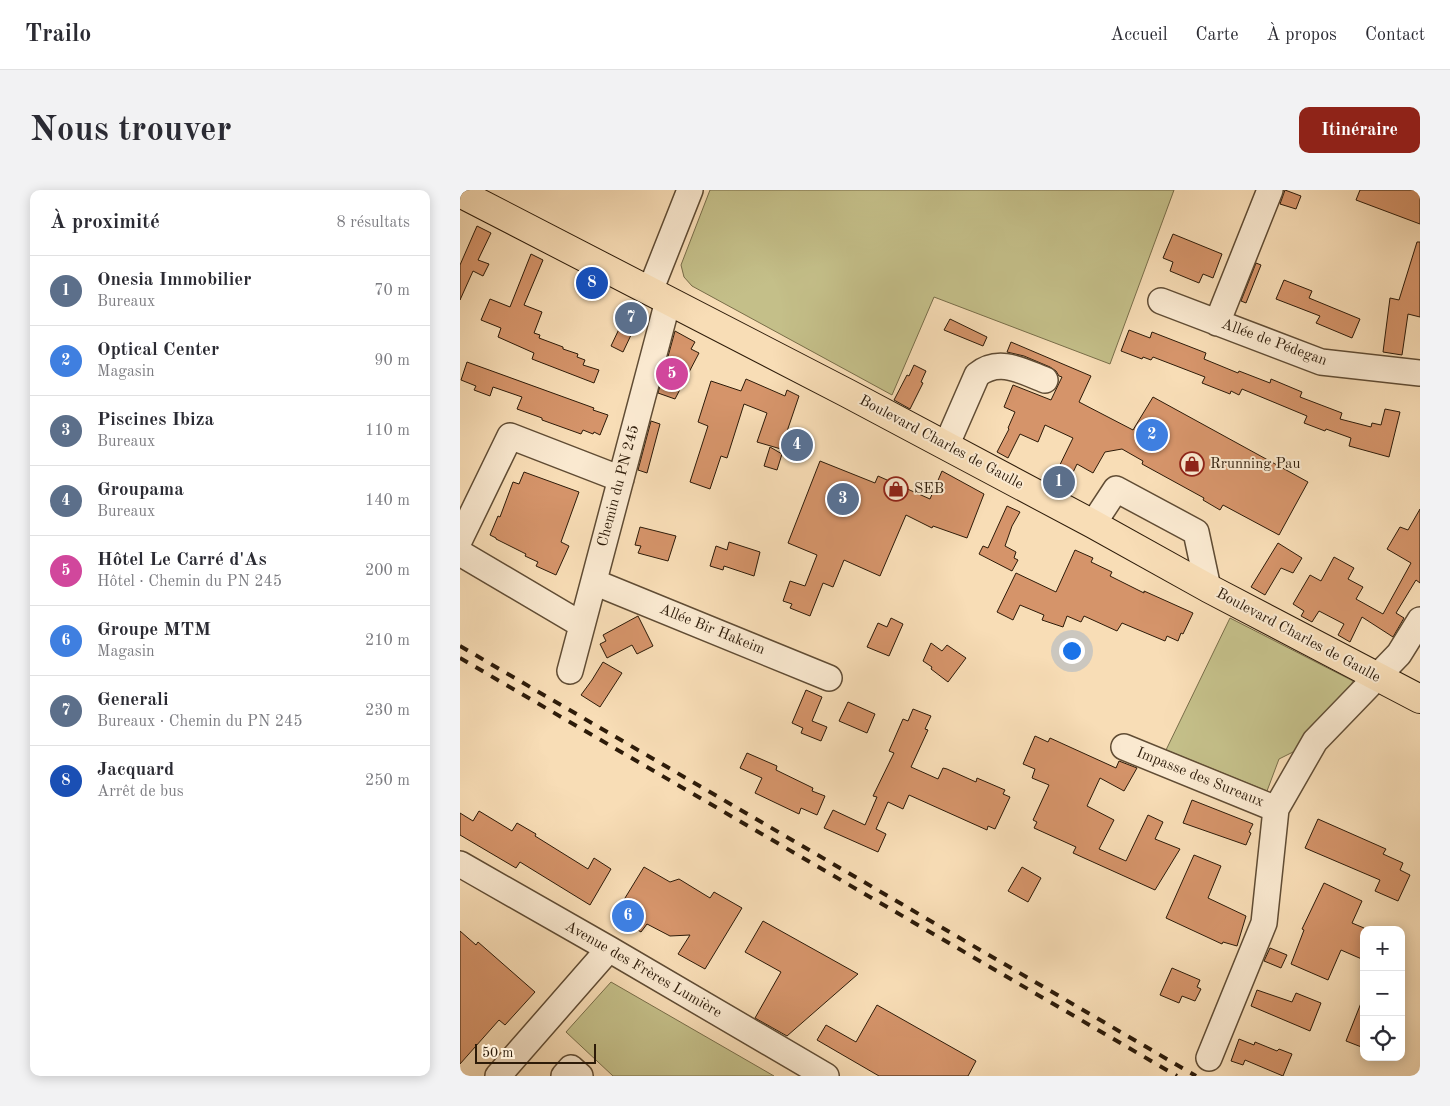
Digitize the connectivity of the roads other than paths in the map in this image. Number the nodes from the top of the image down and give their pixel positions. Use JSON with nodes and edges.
{"nodes":[{"id":1,"x":690,"y":190,"type":"edge"},
{"id":2,"x":1270,"y":190,"type":"edge"},
{"id":3,"x":460,"y":193,"type":"edge"},
{"id":4,"x":659,"y":296,"type":"junction"},
{"id":5,"x":1161,"y":301,"type":"dead end"},
{"id":6,"x":1217,"y":323,"type":"junction"},
{"id":7,"x":1420,"y":374,"type":"edge"},
{"id":8,"x":1045,"y":380,"type":"dead end"},
{"id":9,"x":946,"y":446,"type":"junction"},
{"id":10,"x":621,"y":479,"type":"junction"},
{"id":11,"x":1093,"y":524,"type":"junction"},
{"id":12,"x":460,"y":539,"type":"edge"},
{"id":13,"x":460,"y":553,"type":"edge"},
{"id":14,"x":594,"y":582,"type":"junction"},
{"id":15,"x":1208,"y":588,"type":"junction"},
{"id":16,"x":1420,"y":620,"type":"edge"},
{"id":17,"x":582,"y":625,"type":"junction"},
{"id":18,"x":570,"y":671,"type":"dead end"},
{"id":19,"x":1376,"y":677,"type":"junction"},
{"id":20,"x":829,"y":678,"type":"dead end"},
{"id":21,"x":1420,"y":699,"type":"edge"},
{"id":22,"x":1124,"y":746,"type":"dead end"},
{"id":23,"x":1276,"y":809,"type":"junction"},
{"id":24,"x":460,"y":864,"type":"edge"},
{"id":25,"x":609,"y":949,"type":"junction"},
{"id":26,"x":1209,"y":1058,"type":"dead end"},
{"id":27,"x":498,"y":1076,"type":"edge"},
{"id":28,"x":564,"y":1076,"type":"edge"},
{"id":29,"x":580,"y":1076,"type":"edge"},
{"id":30,"x":826,"y":1076,"type":"edge"}],
"edges":[{"from":1,"to":4,"type":"street","name":"Chemin du PN 245"},
{"from":2,"to":6,"type":"street"},
{"from":3,"to":4,"type":"main road","name":"Boulevard Charles de Gaulle"},
{"from":4,"to":9,"type":"main road","name":"Boulevard Charles de Gaulle"},
{"from":4,"to":10,"type":"street","name":"Chemin du PN 245"},
{"from":5,"to":6,"type":"street","name":"Allée de Pédegan"},
{"from":6,"to":7,"type":"street","name":"Allée de Pédegan"},
{"from":8,"to":9,"type":"street"},
{"from":9,"to":11,"type":"main road","name":"Boulevard Charles de Gaulle"},
{"from":10,"to":12,"type":"street"},
{"from":10,"to":14,"type":"street","name":"Chemin du PN 245"},
{"from":11,"to":15,"type":"main road","name":"Boulevard Charles de Gaulle"},
{"from":11,"to":15,"type":"street"},
{"from":13,"to":17,"type":"street"},
{"from":14,"to":17,"type":"street","name":"Chemin du PN 245"},
{"from":14,"to":20,"type":"street","name":"Allée Bir Hakeim"},
{"from":15,"to":19,"type":"main road","name":"Boulevard Charles de Gaulle"},
{"from":16,"to":19,"type":"street"},
{"from":17,"to":18,"type":"street","name":"Chemin du PN 245"},
{"from":19,"to":21,"type":"main road","name":"Boulevard Charles de Gaulle"},
{"from":19,"to":23,"type":"street"},
{"from":22,"to":23,"type":"street","name":"Impasse des Sureaux"},
{"from":23,"to":26,"type":"street"},
{"from":24,"to":25,"type":"street","name":"Avenue des Frères Lumière"},
{"from":25,"to":27,"type":"street"},
{"from":25,"to":30,"type":"street","name":"Avenue des Frères Lumière"},
{"from":28,"to":29,"type":"street"}]}
